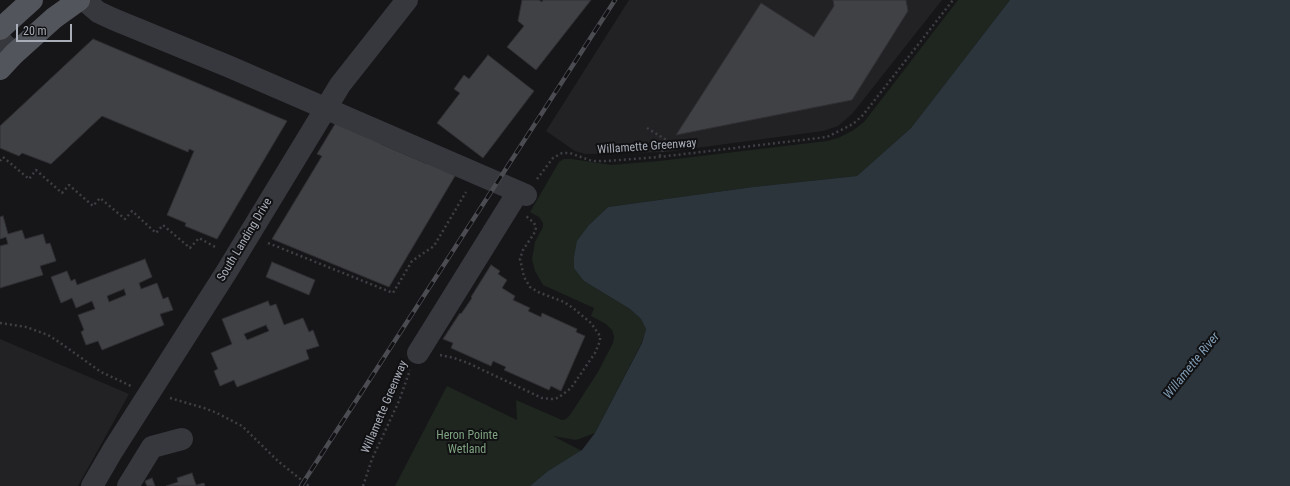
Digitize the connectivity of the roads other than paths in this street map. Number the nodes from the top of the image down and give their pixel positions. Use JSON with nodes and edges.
{"nodes":[{"id":1,"x":32,"y":0,"type":"edge"},
{"id":2,"x":79,"y":0,"type":"edge"},
{"id":3,"x":84,"y":0,"type":"edge"},
{"id":4,"x":407,"y":0,"type":"edge"},
{"id":5,"x":0,"y":29,"type":"edge"},
{"id":6,"x":5,"y":55,"type":"edge"},
{"id":7,"x":325,"y":109,"type":"junction"},
{"id":8,"x":418,"y":353,"type":"road end"},
{"id":9,"x":182,"y":439,"type":"dead end"},
{"id":10,"x":92,"y":486,"type":"edge"},
{"id":11,"x":128,"y":486,"type":"edge"}],
"edges":[{"from":1,"to":5,"type":"main road"},
{"from":2,"to":6,"type":"main road"},
{"from":3,"to":7,"type":"street"},
{"from":4,"to":7,"type":"street","name":"South Landing Drive"},
{"from":7,"to":8,"type":"street"},
{"from":7,"to":10,"type":"street","name":"South Landing Drive"},
{"from":9,"to":11,"type":"street"}]}
